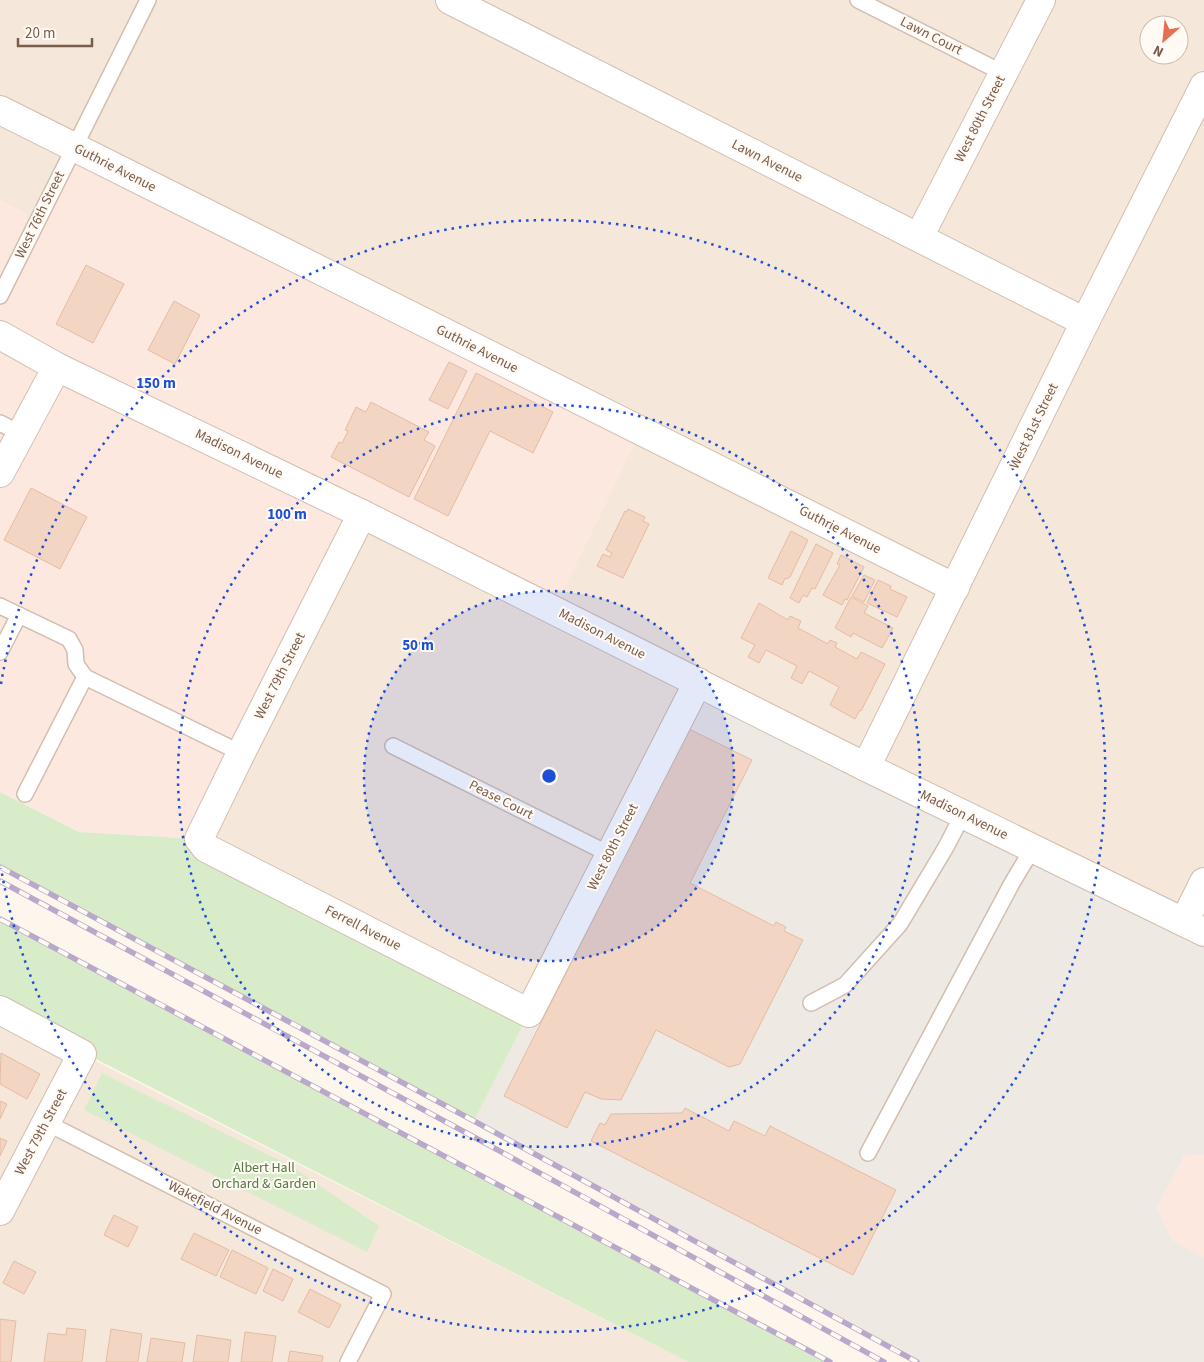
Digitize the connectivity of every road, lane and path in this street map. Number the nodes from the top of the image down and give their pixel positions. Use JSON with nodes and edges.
{"nodes":[{"id":1,"x":148,"y":0,"type":"edge"},
{"id":2,"x":450,"y":0,"type":"edge"},
{"id":3,"x":858,"y":0,"type":"edge"},
{"id":4,"x":1041,"y":0,"type":"edge"},
{"id":5,"x":1003,"y":73,"type":"junction"},
{"id":6,"x":1204,"y":86,"type":"edge"},
{"id":7,"x":0,"y":110,"type":"edge"},
{"id":8,"x":74,"y":147,"type":"junction"},
{"id":9,"x":919,"y":237,"type":"junction"},
{"id":10,"x":0,"y":296,"type":"edge"},
{"id":11,"x":1084,"y":322,"type":"junction"},
{"id":12,"x":0,"y":335,"type":"edge"},
{"id":13,"x":56,"y":367,"type":"junction"},
{"id":14,"x":10,"y":428,"type":"edge"},
{"id":15,"x":0,"y":473,"type":"edge"},
{"id":16,"x":362,"y":514,"type":"junction"},
{"id":17,"x":955,"y":588,"type":"junction"},
{"id":18,"x":0,"y":606,"type":"edge"},
{"id":19,"x":19,"y":615,"type":"junction"},
{"id":20,"x":0,"y":652,"type":"edge"},
{"id":21,"x":85,"y":677,"type":"junction"},
{"id":22,"x":698,"y":682,"type":"junction"},
{"id":23,"x":392,"y":746,"type":"dead end"},
{"id":24,"x":241,"y":753,"type":"junction"},
{"id":25,"x":866,"y":766,"type":"junction"},
{"id":26,"x":25,"y":794,"type":"dead end"},
{"id":27,"x":963,"y":814,"type":"junction"},
{"id":28,"x":199,"y":839,"type":"joint"},
{"id":29,"x":1033,"y":848,"type":"junction"},
{"id":30,"x":609,"y":854,"type":"junction"},
{"id":31,"x":1204,"y":882,"type":"edge"},
{"id":32,"x":1194,"y":927,"type":"edge"},
{"id":33,"x":811,"y":1003,"type":"dead end"},
{"id":34,"x":0,"y":1010,"type":"edge"},
{"id":35,"x":529,"y":1013,"type":"joint"},
{"id":36,"x":47,"y":1122,"type":"junction"},
{"id":37,"x":868,"y":1153,"type":"dead end"},
{"id":38,"x":0,"y":1211,"type":"edge"},
{"id":39,"x":348,"y":1362,"type":"edge"}],
"edges":[{"from":1,"to":8,"type":"lane","name":"West 76th Street"},
{"from":2,"to":9,"type":"street","name":"Lawn Avenue"},
{"from":3,"to":5,"type":"lane","name":"Lawn Court"},
{"from":4,"to":5,"type":"street","name":"West 80th Street"},
{"from":5,"to":9,"type":"street","name":"West 80th Street"},
{"from":6,"to":11,"type":"street","name":"West 81st Street"},
{"from":7,"to":8,"type":"street","name":"Guthrie Avenue"},
{"from":8,"to":10,"type":"lane","name":"West 76th Street"},
{"from":8,"to":17,"type":"street","name":"Guthrie Avenue"},
{"from":9,"to":11,"type":"street","name":"Lawn Avenue"},
{"from":11,"to":17,"type":"street","name":"West 81st Street"},
{"from":12,"to":13,"type":"street","name":"Madison Avenue"},
{"from":13,"to":14,"type":"street"},
{"from":13,"to":16,"type":"street","name":"Madison Avenue"},
{"from":14,"to":15,"type":"street"},
{"from":16,"to":22,"type":"street","name":"Madison Avenue"},
{"from":16,"to":24,"type":"street","name":"West 79th Street"},
{"from":17,"to":25,"type":"street","name":"West 81st Street"},
{"from":18,"to":19,"type":"lane"},
{"from":19,"to":20,"type":"lane"},
{"from":19,"to":21,"type":"lane"},
{"from":21,"to":24,"type":"lane"},
{"from":21,"to":26,"type":"lane"},
{"from":22,"to":25,"type":"street","name":"Madison Avenue"},
{"from":22,"to":30,"type":"street","name":"West 80th Street"},
{"from":23,"to":30,"type":"lane","name":"Pease Court"},
{"from":24,"to":28,"type":"street","name":"West 79th Street"},
{"from":25,"to":27,"type":"street","name":"Madison Avenue"},
{"from":27,"to":29,"type":"street","name":"Madison Avenue"},
{"from":27,"to":33,"type":"lane"},
{"from":28,"to":35,"type":"street","name":"Ferrell Avenue"},
{"from":29,"to":32,"type":"street","name":"Madison Avenue"},
{"from":29,"to":37,"type":"lane"},
{"from":30,"to":35,"type":"street","name":"West 80th Street"},
{"from":31,"to":32,"type":"street"},
{"from":34,"to":36,"type":"street","name":"West 79th Street"},
{"from":36,"to":38,"type":"street","name":"West 79th Street"},
{"from":36,"to":39,"type":"lane","name":"Wakefield Avenue"}]}
